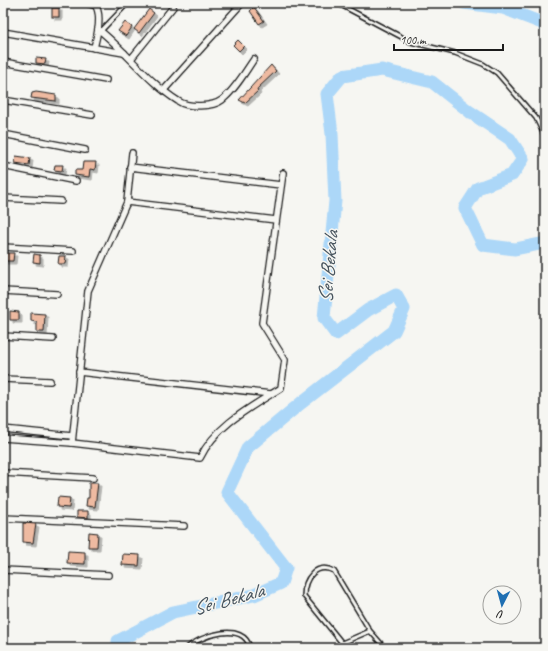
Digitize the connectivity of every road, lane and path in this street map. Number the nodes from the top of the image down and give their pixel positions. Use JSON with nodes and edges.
{"nodes":[{"id":1,"x":5,"y":3,"type":"edge"},
{"id":2,"x":87,"y":3,"type":"edge"},
{"id":3,"x":128,"y":3,"type":"edge"},
{"id":4,"x":242,"y":3,"type":"edge"},
{"id":5,"x":337,"y":3,"type":"edge"},
{"id":6,"x":173,"y":7,"type":"dead end"},
{"id":7,"x":3,"y":13,"type":"edge"},
{"id":8,"x":99,"y":30,"type":"junction"},
{"id":9,"x":3,"y":32,"type":"edge"},
{"id":10,"x":94,"y":48,"type":"junction"},
{"id":11,"x":124,"y":53,"type":"junction"},
{"id":12,"x":131,"y":59,"type":"junction"},
{"id":13,"x":254,"y":59,"type":"dead end"},
{"id":14,"x":3,"y":62,"type":"edge"},
{"id":15,"x":106,"y":80,"type":"dead end"},
{"id":16,"x":164,"y":90,"type":"junction"},
{"id":17,"x":3,"y":100,"type":"edge"},
{"id":18,"x":92,"y":115,"type":"dead end"},
{"id":19,"x":3,"y":134,"type":"edge"},
{"id":20,"x":545,"y":137,"type":"edge"},
{"id":21,"x":84,"y":150,"type":"dead end"},
{"id":22,"x":132,"y":153,"type":"dead end"},
{"id":23,"x":3,"y":166,"type":"edge"},
{"id":24,"x":130,"y":167,"type":"junction"},
{"id":25,"x":283,"y":173,"type":"dead end"},
{"id":26,"x":76,"y":181,"type":"dead end"},
{"id":27,"x":281,"y":185,"type":"junction"},
{"id":28,"x":3,"y":198,"type":"edge"},
{"id":29,"x":61,"y":201,"type":"dead end"},
{"id":30,"x":127,"y":202,"type":"junction"},
{"id":31,"x":276,"y":220,"type":"junction"},
{"id":32,"x":3,"y":247,"type":"edge"},
{"id":33,"x":73,"y":251,"type":"dead end"},
{"id":34,"x":3,"y":291,"type":"edge"},
{"id":35,"x":57,"y":294,"type":"dead end"},
{"id":36,"x":3,"y":336,"type":"edge"},
{"id":37,"x":53,"y":338,"type":"dead end"},
{"id":38,"x":79,"y":372,"type":"junction"},
{"id":39,"x":3,"y":380,"type":"edge"},
{"id":40,"x":50,"y":381,"type":"dead end"},
{"id":41,"x":271,"y":394,"type":"junction"},
{"id":42,"x":3,"y":429,"type":"edge"},
{"id":43,"x":72,"y":436,"type":"junction"},
{"id":44,"x":3,"y":438,"type":"edge"},
{"id":45,"x":72,"y":444,"type":"junction"},
{"id":46,"x":3,"y":473,"type":"edge"},
{"id":47,"x":93,"y":478,"type":"dead end"},
{"id":48,"x":3,"y":518,"type":"edge"},
{"id":49,"x":184,"y":526,"type":"dead end"},
{"id":50,"x":3,"y":570,"type":"edge"},
{"id":51,"x":108,"y":575,"type":"dead end"},
{"id":52,"x":370,"y":631,"type":"junction"},
{"id":53,"x":187,"y":648,"type":"edge"},
{"id":54,"x":250,"y":648,"type":"edge"},
{"id":55,"x":385,"y":648,"type":"edge"}],
"edges":[{"from":1,"to":7,"type":"street"},
{"from":2,"to":8,"type":"street"},
{"from":3,"to":8,"type":"lane"},
{"from":4,"to":16,"type":"street"},
{"from":5,"to":20,"type":"lane"},
{"from":6,"to":12,"type":"street"},
{"from":8,"to":10,"type":"street"},
{"from":8,"to":11,"type":"street"},
{"from":9,"to":10,"type":"street"},
{"from":10,"to":11,"type":"street"},
{"from":11,"to":12,"type":"street"},
{"from":12,"to":16,"type":"street"},
{"from":13,"to":16,"type":"street"},
{"from":14,"to":15,"type":"street"},
{"from":17,"to":18,"type":"street"},
{"from":19,"to":21,"type":"street"},
{"from":22,"to":24,"type":"street"},
{"from":23,"to":26,"type":"street"},
{"from":24,"to":27,"type":"street"},
{"from":24,"to":30,"type":"street"},
{"from":25,"to":27,"type":"street"},
{"from":27,"to":31,"type":"street"},
{"from":28,"to":29,"type":"street"},
{"from":30,"to":31,"type":"street"},
{"from":30,"to":38,"type":"street"},
{"from":31,"to":41,"type":"street"},
{"from":32,"to":33,"type":"street"},
{"from":34,"to":35,"type":"street"},
{"from":36,"to":37,"type":"street"},
{"from":38,"to":41,"type":"street"},
{"from":38,"to":43,"type":"street"},
{"from":39,"to":40,"type":"street"},
{"from":41,"to":45,"type":"street"},
{"from":42,"to":43,"type":"street"},
{"from":43,"to":45,"type":"street"},
{"from":44,"to":45,"type":"street"},
{"from":46,"to":47,"type":"street"},
{"from":48,"to":49,"type":"street"},
{"from":50,"to":51,"type":"street"},
{"from":52,"to":52,"type":"lane"},
{"from":52,"to":55,"type":"lane"},
{"from":53,"to":54,"type":"lane"}]}
